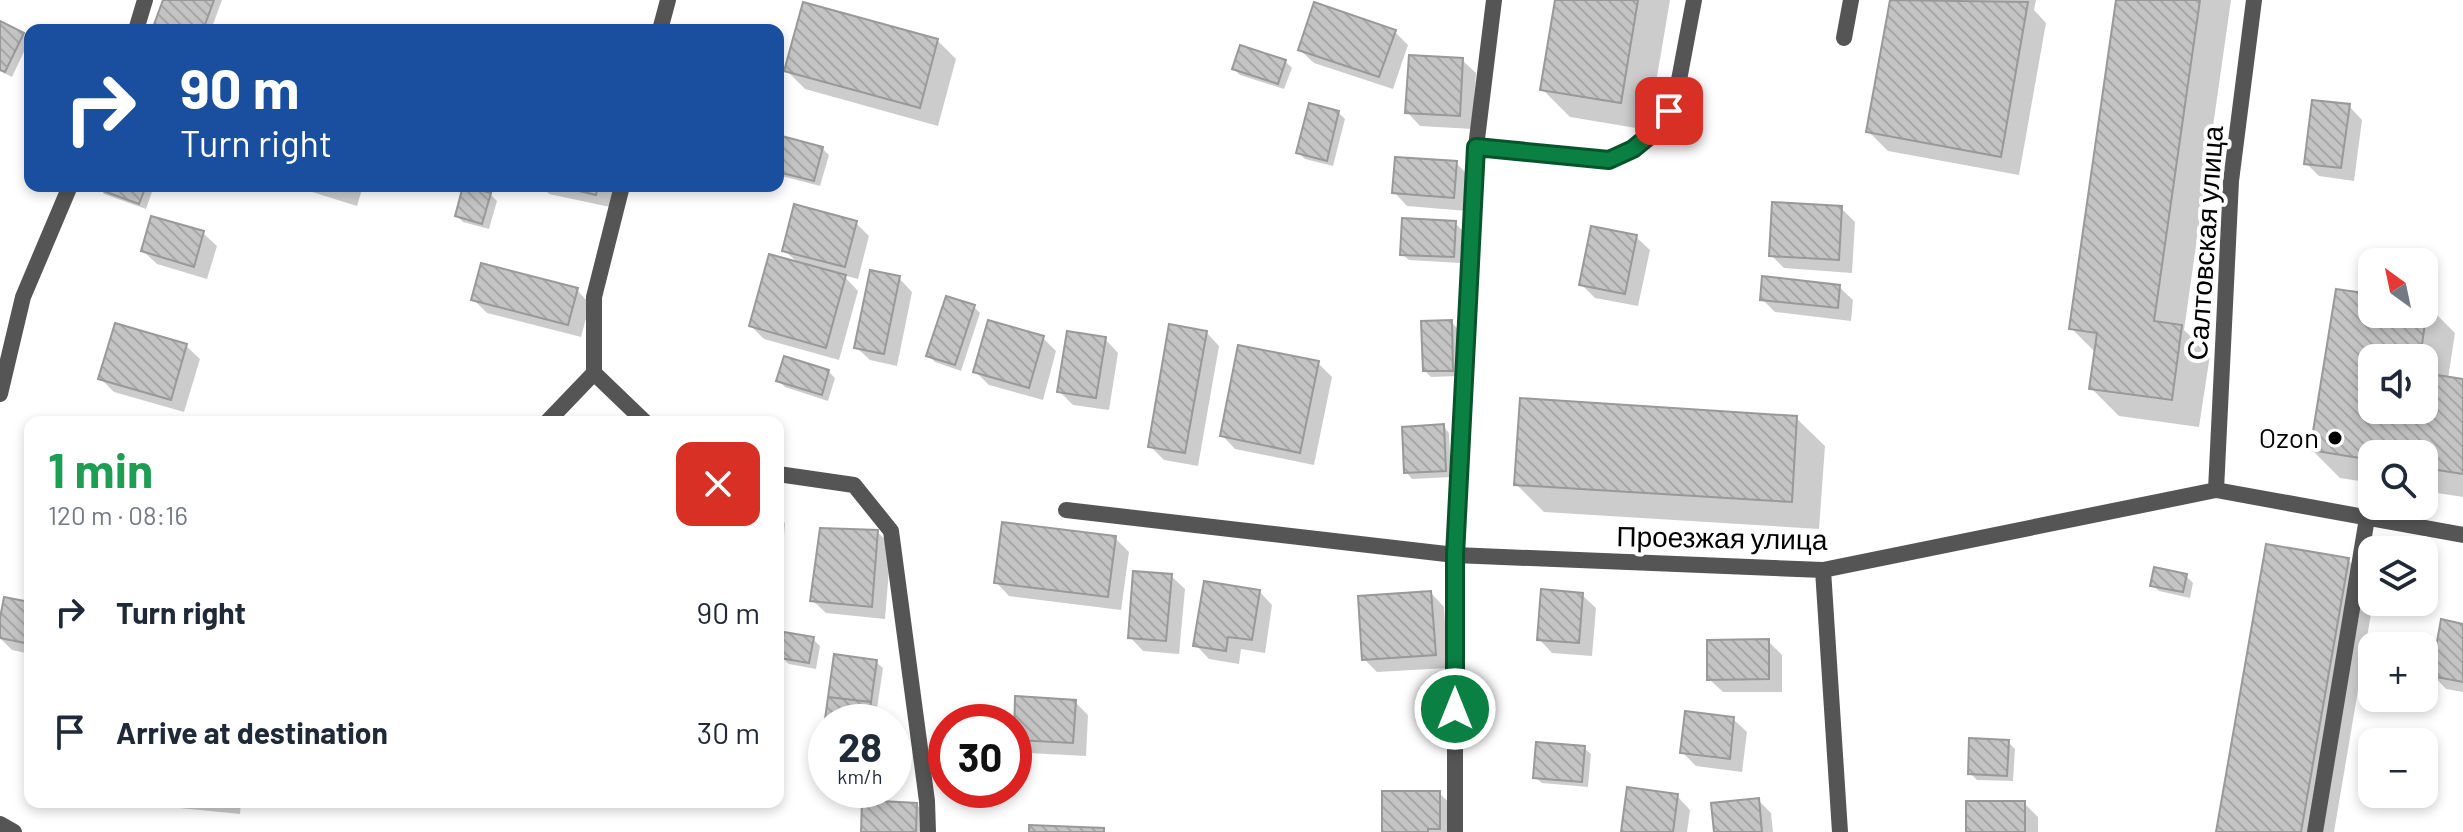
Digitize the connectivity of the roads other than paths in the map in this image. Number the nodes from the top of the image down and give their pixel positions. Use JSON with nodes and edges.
{"nodes":[{"id":1,"x":145,"y":0,"type":"edge"},
{"id":2,"x":668,"y":0,"type":"edge"},
{"id":3,"x":1494,"y":0,"type":"edge"},
{"id":4,"x":1694,"y":0,"type":"edge"},
{"id":5,"x":1851,"y":0,"type":"edge"},
{"id":6,"x":2254,"y":0,"type":"edge"},
{"id":7,"x":138,"y":24,"type":"edge"},
{"id":8,"x":662,"y":24,"type":"edge"},
{"id":9,"x":1844,"y":38,"type":"dead end"},
{"id":10,"x":1476,"y":147,"type":"junction"},
{"id":11,"x":67,"y":192,"type":"edge"},
{"id":12,"x":620,"y":192,"type":"edge"},
{"id":13,"x":594,"y":373,"type":"junction"},
{"id":14,"x":0,"y":394,"type":"edge"},
{"id":15,"x":553,"y":416,"type":"edge"},
{"id":16,"x":637,"y":416,"type":"edge"},
{"id":17,"x":784,"y":475,"type":"edge"},
{"id":18,"x":2216,"y":490,"type":"junction"},
{"id":19,"x":1066,"y":510,"type":"dead end"},
{"id":20,"x":2358,"y":516,"type":"edge"},
{"id":21,"x":2367,"y":520,"type":"edge"},
{"id":22,"x":2378,"y":520,"type":"edge"},
{"id":23,"x":2463,"y":535,"type":"edge"},
{"id":24,"x":1455,"y":555,"type":"junction"},
{"id":25,"x":1823,"y":570,"type":"junction"},
{"id":26,"x":0,"y":824,"type":"edge"},
{"id":27,"x":14,"y":832,"type":"edge"},
{"id":28,"x":928,"y":832,"type":"edge"},
{"id":29,"x":1455,"y":832,"type":"edge"},
{"id":30,"x":1840,"y":832,"type":"edge"},
{"id":31,"x":2315,"y":832,"type":"edge"}],
"edges":[{"from":1,"to":7,"type":"street"},
{"from":2,"to":8,"type":"street"},
{"from":3,"to":10,"type":"street"},
{"from":4,"to":10,"type":"street"},
{"from":5,"to":9,"type":"street"},
{"from":6,"to":18,"type":"street","name":"Салтовская улица"},
{"from":10,"to":24,"type":"street"},
{"from":11,"to":14,"type":"street"},
{"from":12,"to":13,"type":"street"},
{"from":13,"to":15,"type":"street"},
{"from":13,"to":16,"type":"street"},
{"from":17,"to":28,"type":"street"},
{"from":18,"to":20,"type":"street","name":"Проезжая улица"},
{"from":18,"to":25,"type":"street","name":"Проезжая улица"},
{"from":19,"to":24,"type":"street","name":"Проезжая улица"},
{"from":21,"to":31,"type":"street"},
{"from":22,"to":23,"type":"street","name":"Проезжая улица"},
{"from":24,"to":25,"type":"street","name":"Проезжая улица"},
{"from":24,"to":29,"type":"street"},
{"from":25,"to":30,"type":"street"},
{"from":26,"to":27,"type":"street"}]}
